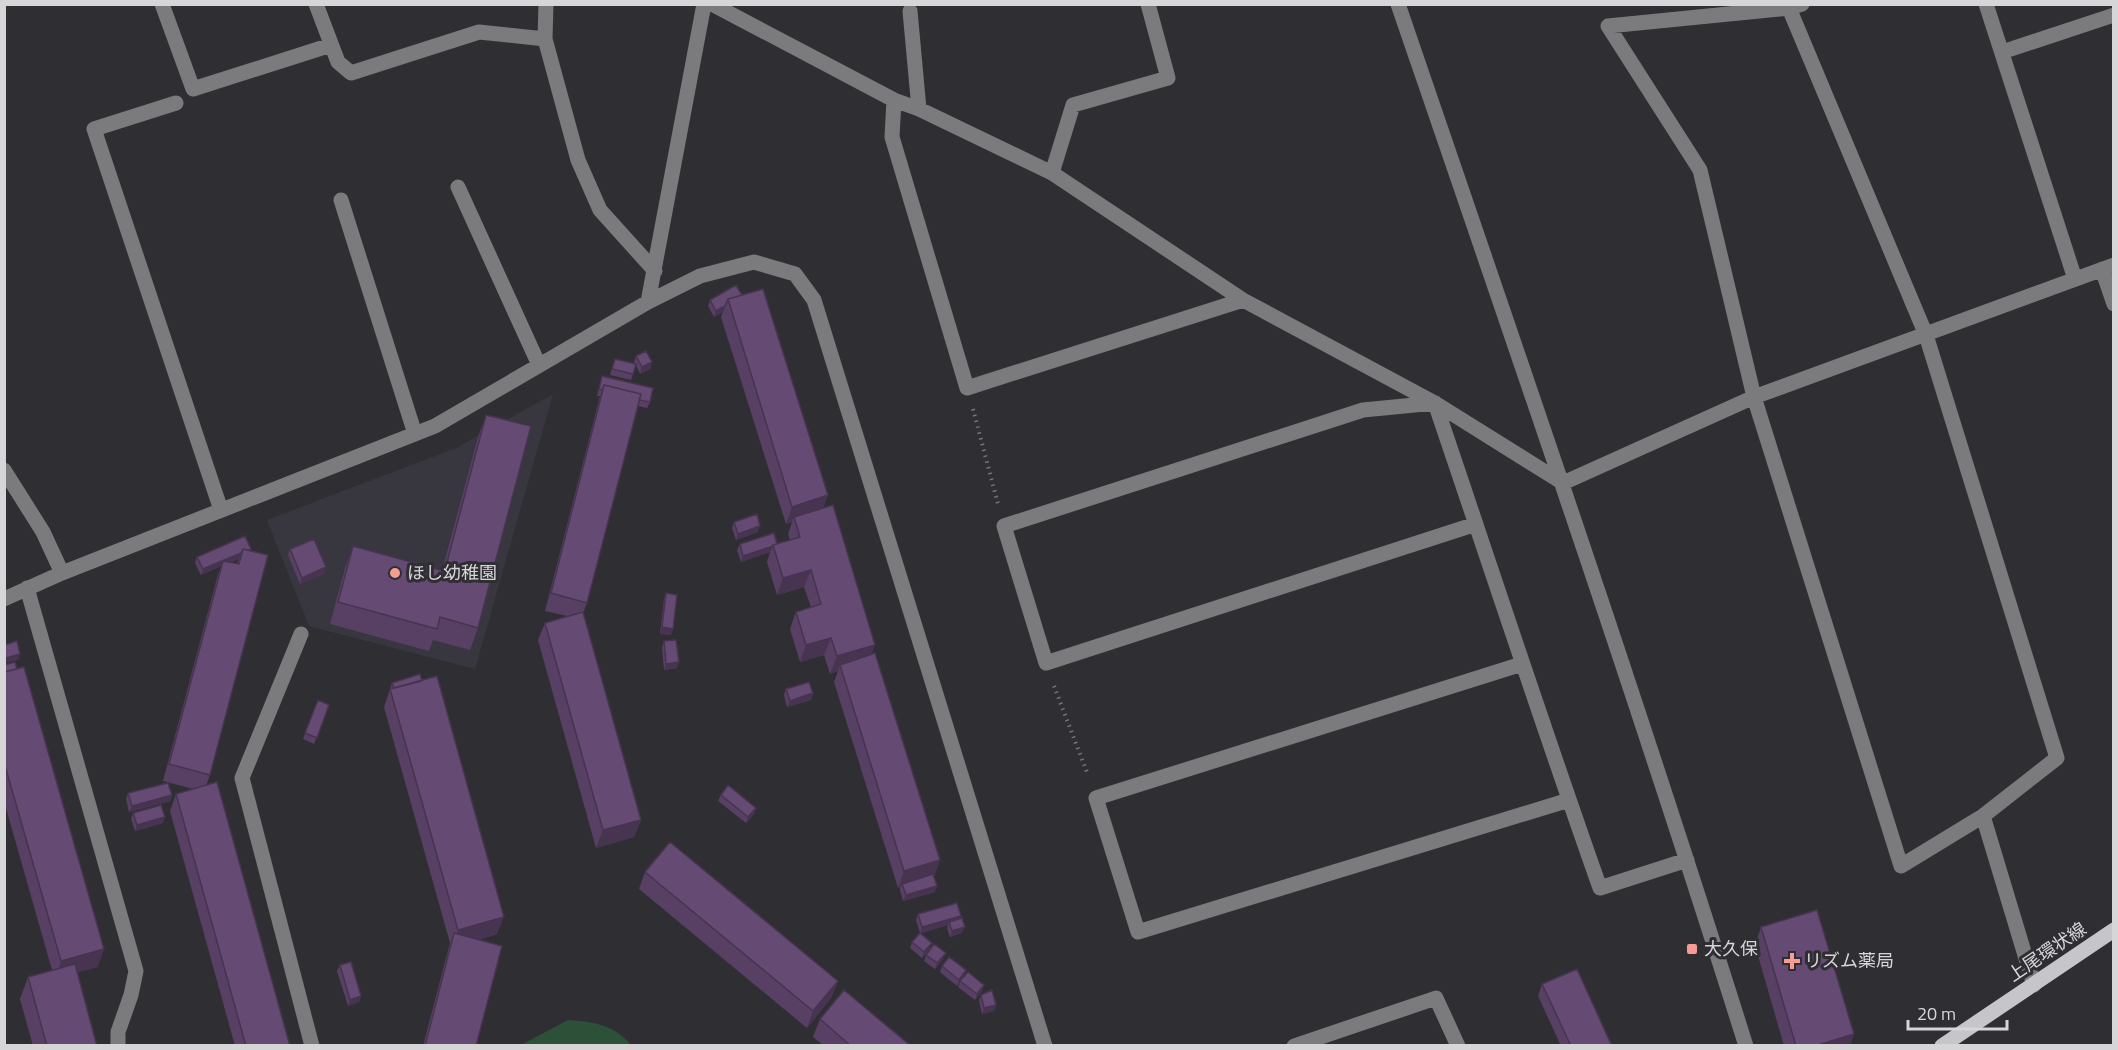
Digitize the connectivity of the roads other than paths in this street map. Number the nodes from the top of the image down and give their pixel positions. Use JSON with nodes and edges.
{"nodes":[{"id":1,"x":162,"y":4,"type":"edge"},
{"id":2,"x":316,"y":4,"type":"edge"},
{"id":3,"x":546,"y":4,"type":"edge"},
{"id":4,"x":704,"y":4,"type":"edge"},
{"id":5,"x":712,"y":4,"type":"edge"},
{"id":6,"x":1148,"y":4,"type":"edge"},
{"id":7,"x":1398,"y":4,"type":"edge"},
{"id":8,"x":1986,"y":4,"type":"edge"},
{"id":9,"x":1793,"y":6,"type":"edge"},
{"id":10,"x":910,"y":11,"type":"dead end"},
{"id":11,"x":2114,"y":15,"type":"edge"},
{"id":12,"x":545,"y":39,"type":"junction"},
{"id":13,"x":331,"y":45,"type":"junction"},
{"id":14,"x":2002,"y":52,"type":"junction"},
{"id":15,"x":894,"y":100,"type":"junction"},
{"id":16,"x":176,"y":103,"type":"dead end"},
{"id":17,"x":919,"y":109,"type":"junction"},
{"id":18,"x":1052,"y":173,"type":"junction"},
{"id":19,"x":458,"y":188,"type":"dead end"},
{"id":20,"x":341,"y":200,"type":"dead end"},
{"id":21,"x":2108,"y":267,"type":"edge"},
{"id":22,"x":655,"y":271,"type":"junction"},
{"id":23,"x":2075,"y":279,"type":"junction"},
{"id":24,"x":1243,"y":300,"type":"junction"},
{"id":25,"x":648,"y":302,"type":"junction"},
{"id":26,"x":2114,"y":304,"type":"edge"},
{"id":27,"x":1926,"y":335,"type":"junction"},
{"id":28,"x":539,"y":366,"type":"junction"},
{"id":29,"x":1754,"y":397,"type":"junction"},
{"id":30,"x":1435,"y":403,"type":"junction"},
{"id":31,"x":415,"y":434,"type":"junction"},
{"id":32,"x":4,"y":470,"type":"edge"},
{"id":33,"x":1563,"y":483,"type":"junction"},
{"id":34,"x":221,"y":510,"type":"junction"},
{"id":35,"x":1476,"y":524,"type":"junction"},
{"id":36,"x":62,"y":573,"type":"junction"},
{"id":37,"x":27,"y":588,"type":"junction"},
{"id":38,"x":4,"y":599,"type":"edge"},
{"id":39,"x":301,"y":634,"type":"dead end"},
{"id":40,"x":1522,"y":664,"type":"junction"},
{"id":41,"x":1569,"y":800,"type":"junction"},
{"id":42,"x":1983,"y":816,"type":"junction"},
{"id":43,"x":1687,"y":860,"type":"junction"},
{"id":44,"x":2114,"y":930,"type":"edge"},
{"id":45,"x":2034,"y":985,"type":"junction"},
{"id":46,"x":118,"y":1046,"type":"edge"},
{"id":47,"x":312,"y":1046,"type":"edge"},
{"id":48,"x":1045,"y":1046,"type":"edge"},
{"id":49,"x":1294,"y":1046,"type":"edge"},
{"id":50,"x":1458,"y":1046,"type":"edge"},
{"id":51,"x":1746,"y":1046,"type":"edge"},
{"id":52,"x":1941,"y":1046,"type":"edge"}],
"edges":[{"from":1,"to":13,"type":"street"},
{"from":2,"to":13,"type":"street"},
{"from":3,"to":12,"type":"street"},
{"from":4,"to":22,"type":"street"},
{"from":5,"to":15,"type":"street"},
{"from":6,"to":18,"type":"street"},
{"from":7,"to":33,"type":"street"},
{"from":8,"to":14,"type":"street"},
{"from":9,"to":27,"type":"street"},
{"from":9,"to":29,"type":"street"},
{"from":10,"to":17,"type":"street"},
{"from":11,"to":14,"type":"street"},
{"from":12,"to":13,"type":"street"},
{"from":12,"to":22,"type":"street"},
{"from":14,"to":23,"type":"street"},
{"from":15,"to":17,"type":"street"},
{"from":15,"to":24,"type":"street"},
{"from":16,"to":34,"type":"street"},
{"from":17,"to":18,"type":"street"},
{"from":18,"to":24,"type":"street"},
{"from":19,"to":28,"type":"street"},
{"from":20,"to":31,"type":"street"},
{"from":21,"to":23,"type":"street"},
{"from":21,"to":26,"type":"street"},
{"from":22,"to":25,"type":"street"},
{"from":23,"to":27,"type":"street"},
{"from":24,"to":30,"type":"street"},
{"from":25,"to":28,"type":"street"},
{"from":25,"to":48,"type":"street"},
{"from":27,"to":29,"type":"street"},
{"from":27,"to":42,"type":"street"},
{"from":28,"to":31,"type":"street"},
{"from":29,"to":33,"type":"street"},
{"from":29,"to":42,"type":"street"},
{"from":30,"to":33,"type":"street"},
{"from":30,"to":35,"type":"street"},
{"from":30,"to":35,"type":"street"},
{"from":31,"to":34,"type":"street"},
{"from":32,"to":36,"type":"street"},
{"from":33,"to":43,"type":"street"},
{"from":34,"to":36,"type":"street"},
{"from":35,"to":40,"type":"street"},
{"from":36,"to":37,"type":"street"},
{"from":37,"to":38,"type":"street"},
{"from":37,"to":46,"type":"street"},
{"from":39,"to":47,"type":"street"},
{"from":40,"to":41,"type":"street"},
{"from":40,"to":41,"type":"street"},
{"from":41,"to":43,"type":"street"},
{"from":42,"to":45,"type":"street"},
{"from":43,"to":51,"type":"street"},
{"from":44,"to":45,"type":"main road","name":"上尾環状線"},
{"from":45,"to":52,"type":"main road","name":"上尾環状線"},
{"from":49,"to":50,"type":"street"}]}
